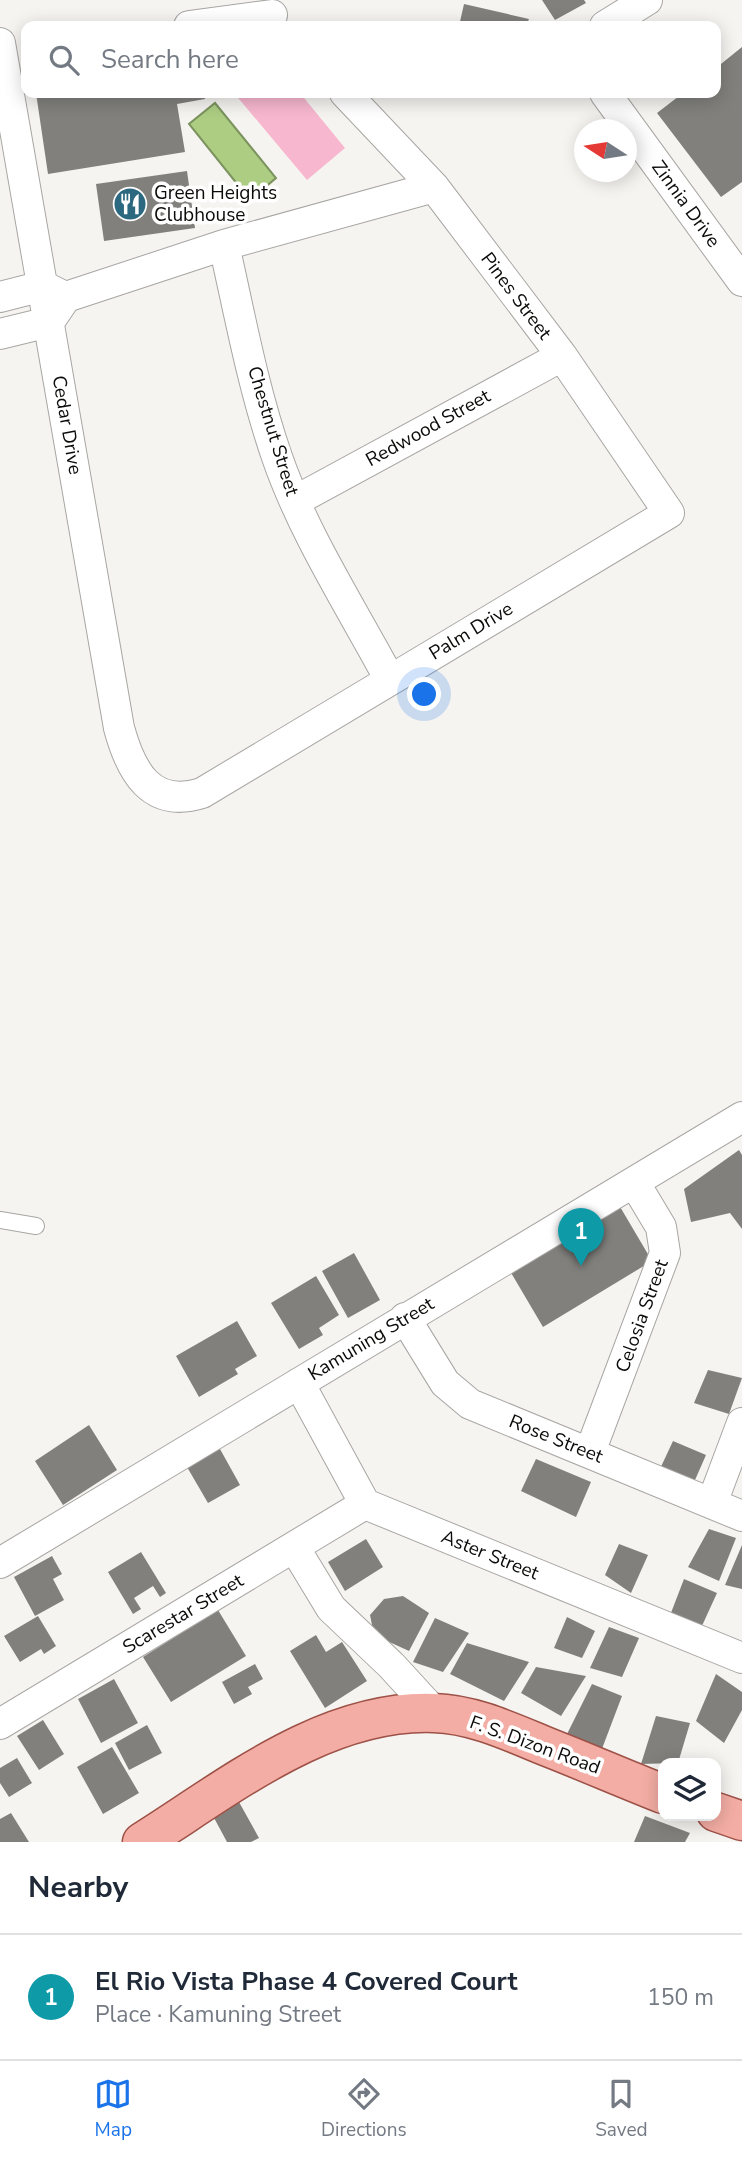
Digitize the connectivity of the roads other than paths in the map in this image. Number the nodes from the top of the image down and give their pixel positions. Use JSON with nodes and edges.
{"nodes":[{"id":1,"x":647,"y":0,"type":"edge"},
{"id":2,"x":270,"y":14,"type":"edge"},
{"id":3,"x":223,"y":21,"type":"edge"},
{"id":4,"x":613,"y":21,"type":"edge"},
{"id":5,"x":10,"y":48,"type":"edge"},
{"id":6,"x":350,"y":98,"type":"edge"},
{"id":7,"x":609,"y":98,"type":"edge"},
{"id":8,"x":434,"y":187,"type":"junction"},
{"id":9,"x":224,"y":245,"type":"junction"},
{"id":10,"x":742,"y":281,"type":"edge"},
{"id":11,"x":54,"y":292,"type":"junction"},
{"id":12,"x":0,"y":297,"type":"edge"},
{"id":13,"x":49,"y":322,"type":"junction"},
{"id":14,"x":0,"y":334,"type":"edge"},
{"id":15,"x":562,"y":356,"type":"junction"},
{"id":16,"x":295,"y":501,"type":"junction"},
{"id":17,"x":669,"y":513,"type":"joint"},
{"id":18,"x":390,"y":680,"type":"junction"},
{"id":19,"x":160,"y":795,"type":"joint"},
{"id":20,"x":742,"y":1117,"type":"edge"},
{"id":21,"x":634,"y":1182,"type":"junction"},
{"id":22,"x":0,"y":1220,"type":"edge"},
{"id":23,"x":36,"y":1226,"type":"dead end"},
{"id":24,"x":405,"y":1318,"type":"junction"},
{"id":25,"x":299,"y":1383,"type":"junction"},
{"id":26,"x":742,"y":1423,"type":"edge"},
{"id":27,"x":590,"y":1452,"type":"junction"},
{"id":28,"x":712,"y":1503,"type":"junction"},
{"id":29,"x":365,"y":1504,"type":"junction"},
{"id":30,"x":742,"y":1516,"type":"edge"},
{"id":31,"x":294,"y":1547,"type":"junction"},
{"id":32,"x":0,"y":1563,"type":"edge"},
{"id":33,"x":742,"y":1658,"type":"edge"},
{"id":34,"x":435,"y":1713,"type":"junction"},
{"id":35,"x":0,"y":1724,"type":"edge"},
{"id":36,"x":658,"y":1792,"type":"edge"},
{"id":37,"x":721,"y":1814,"type":"edge"},
{"id":38,"x":742,"y":1821,"type":"edge"},
{"id":39,"x":142,"y":1842,"type":"edge"}],
"edges":[{"from":1,"to":4,"type":"street"},
{"from":2,"to":3,"type":"street"},
{"from":5,"to":11,"type":"street"},
{"from":6,"to":8,"type":"street","name":"Pines Street"},
{"from":7,"to":10,"type":"street","name":"Zinnia Drive"},
{"from":8,"to":9,"type":"street"},
{"from":8,"to":15,"type":"street","name":"Pines Street"},
{"from":9,"to":11,"type":"street"},
{"from":9,"to":16,"type":"street","name":"Chestnut Street"},
{"from":11,"to":12,"type":"street"},
{"from":11,"to":13,"type":"street"},
{"from":13,"to":14,"type":"street"},
{"from":13,"to":19,"type":"street","name":"Cedar Drive"},
{"from":15,"to":16,"type":"street","name":"Redwood Street"},
{"from":15,"to":17,"type":"street","name":"Pines Street"},
{"from":16,"to":18,"type":"street","name":"Chestnut Street"},
{"from":17,"to":18,"type":"street","name":"Palm Drive"},
{"from":18,"to":19,"type":"street","name":"Palm Drive"},
{"from":20,"to":21,"type":"street","name":"Kamuning Street"},
{"from":21,"to":24,"type":"street","name":"Kamuning Street"},
{"from":21,"to":27,"type":"street","name":"Celosia Street"},
{"from":22,"to":23,"type":"lane"},
{"from":24,"to":25,"type":"street","name":"Kamuning Street"},
{"from":24,"to":27,"type":"street","name":"Rose Street"},
{"from":25,"to":29,"type":"street"},
{"from":25,"to":32,"type":"street","name":"Kamuning Street"},
{"from":26,"to":28,"type":"street"},
{"from":27,"to":28,"type":"street","name":"Rose Street"},
{"from":28,"to":30,"type":"street","name":"Rose Street"},
{"from":29,"to":31,"type":"street","name":"Scarestar Street"},
{"from":29,"to":33,"type":"street","name":"Aster Street"},
{"from":31,"to":34,"type":"street"},
{"from":31,"to":35,"type":"street","name":"Scarestar Street"},
{"from":34,"to":36,"type":"main road","name":"F. S. Dizon Road"},
{"from":34,"to":39,"type":"main road","name":"F. S. Dizon Road"},
{"from":37,"to":38,"type":"main road"}]}
